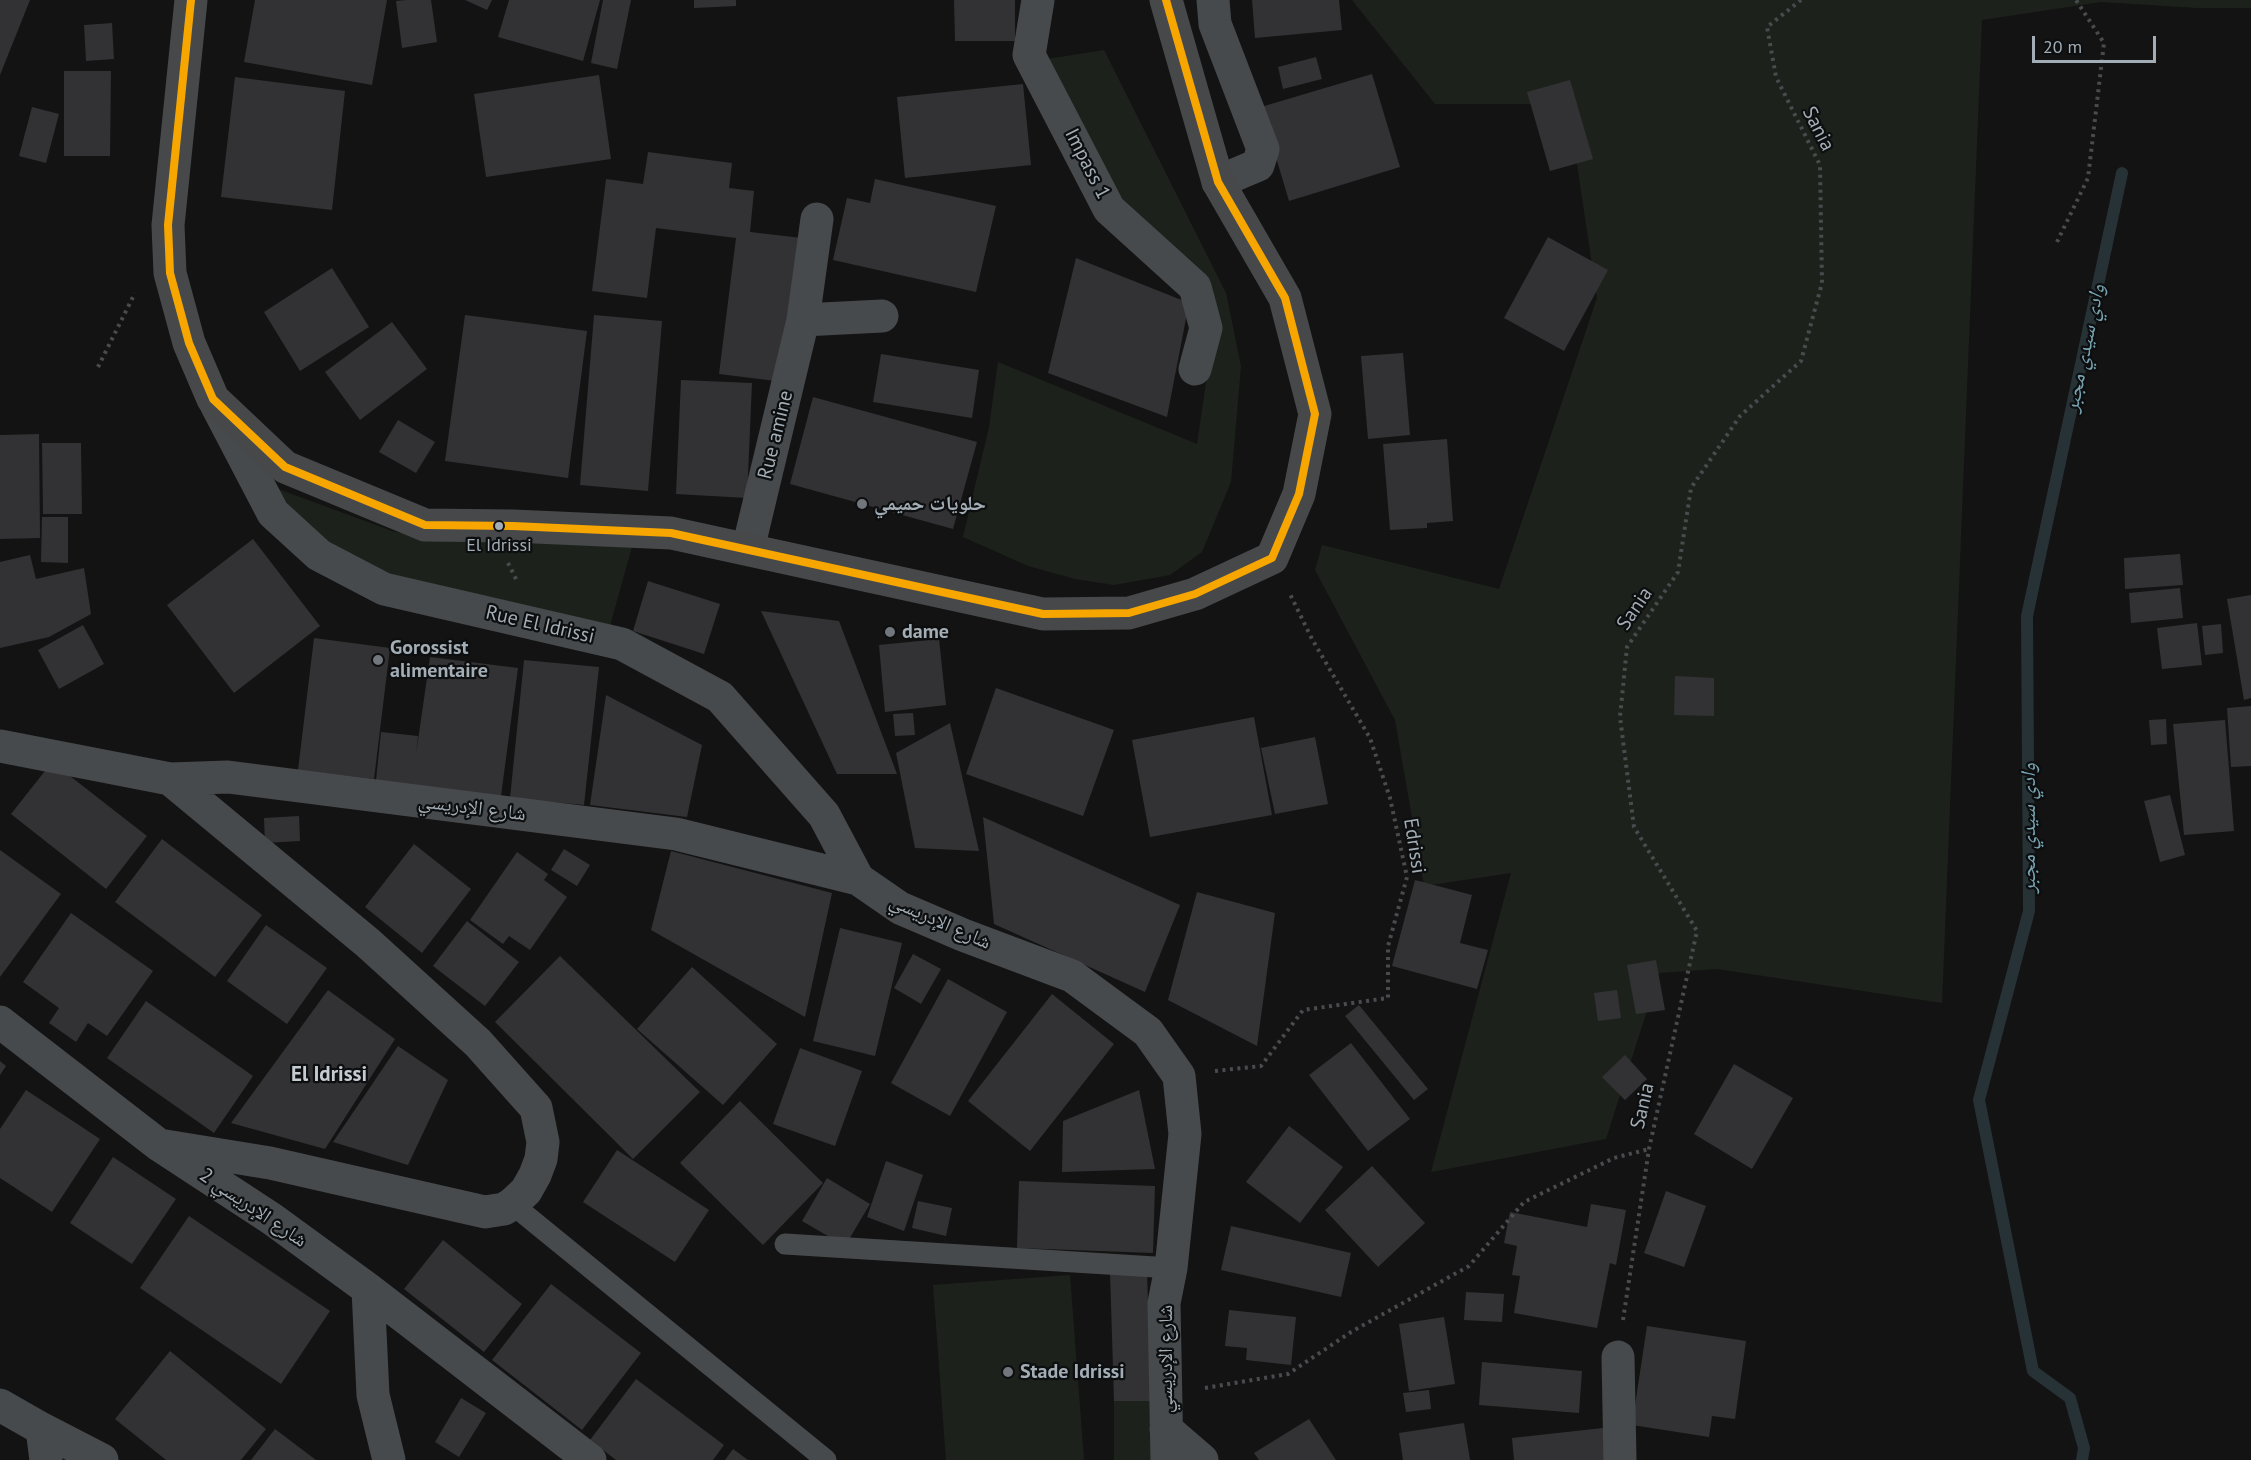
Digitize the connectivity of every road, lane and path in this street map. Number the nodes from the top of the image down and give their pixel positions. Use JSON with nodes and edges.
{"nodes":[{"id":1,"x":191,"y":0,"type":"edge"},
{"id":2,"x":1038,"y":0,"type":"edge"},
{"id":3,"x":1166,"y":0,"type":"edge"},
{"id":4,"x":1213,"y":0,"type":"edge"},
{"id":5,"x":1801,"y":0,"type":"edge"},
{"id":6,"x":2076,"y":0,"type":"edge"},
{"id":7,"x":1218,"y":182,"type":"junction"},
{"id":8,"x":817,"y":219,"type":"dead end"},
{"id":9,"x":2057,"y":242,"type":"dead end"},
{"id":10,"x":882,"y":316,"type":"dead end"},
{"id":11,"x":803,"y":320,"type":"junction"},
{"id":12,"x":1195,"y":369,"type":"dead end"},
{"id":13,"x":213,"y":399,"type":"junction"},
{"id":14,"x":748,"y":549,"type":"junction"},
{"id":15,"x":1272,"y":558,"type":"junction"},
{"id":16,"x":0,"y":746,"type":"edge"},
{"id":17,"x":170,"y":779,"type":"junction"},
{"id":18,"x":858,"y":879,"type":"junction"},
{"id":19,"x":0,"y":1022,"type":"edge"},
{"id":20,"x":1179,"y":1076,"type":"junction"},
{"id":21,"x":159,"y":1144,"type":"junction"},
{"id":22,"x":1649,"y":1149,"type":"junction"},
{"id":23,"x":512,"y":1204,"type":"junction"},
{"id":24,"x":784,"y":1244,"type":"dead end"},
{"id":25,"x":1171,"y":1268,"type":"junction"},
{"id":26,"x":368,"y":1288,"type":"junction"},
{"id":27,"x":1618,"y":1356,"type":"joint"},
{"id":28,"x":1166,"y":1395,"type":"junction"},
{"id":29,"x":0,"y":1405,"type":"edge"},
{"id":30,"x":1166,"y":1444,"type":"edge"},
{"id":31,"x":44,"y":1445,"type":"edge"},
{"id":32,"x":102,"y":1460,"type":"edge"},
{"id":33,"x":389,"y":1460,"type":"edge"},
{"id":34,"x":590,"y":1460,"type":"edge"},
{"id":35,"x":826,"y":1460,"type":"edge"},
{"id":36,"x":1202,"y":1460,"type":"edge"},
{"id":37,"x":1620,"y":1460,"type":"edge"}],
"edges":[{"from":1,"to":13,"type":"main road"},
{"from":2,"to":12,"type":"street","name":"Impass 1"},
{"from":3,"to":7,"type":"main road"},
{"from":4,"to":7,"type":"street"},
{"from":5,"to":22,"type":"path","name":"Sania"},
{"from":6,"to":9,"type":"path"},
{"from":7,"to":15,"type":"main road"},
{"from":8,"to":11,"type":"street","name":"Rue amine"},
{"from":10,"to":11,"type":"street"},
{"from":11,"to":14,"type":"street","name":"Rue amine"},
{"from":13,"to":14,"type":"main road"},
{"from":13,"to":18,"type":"street","name":"Rue El Idrissi"},
{"from":14,"to":15,"type":"main road"},
{"from":15,"to":20,"type":"path","name":"Edrissi"},
{"from":16,"to":17,"type":"street","name":"شارع الإدريسي"},
{"from":17,"to":18,"type":"street","name":"شارع الإدريسي"},
{"from":17,"to":23,"type":"street","name":"شارع الإدريسي"},
{"from":18,"to":20,"type":"street","name":"شارع الإدريسي"},
{"from":19,"to":21,"type":"street","name":"شارع الإدريسي 2"},
{"from":20,"to":25,"type":"street","name":"شارع الإدريسي"},
{"from":21,"to":23,"type":"street"},
{"from":21,"to":26,"type":"street","name":"شارع الإدريسي 2"},
{"from":22,"to":27,"type":"path","name":"Sania"},
{"from":22,"to":28,"type":"path"},
{"from":23,"to":35,"type":"lane"},
{"from":24,"to":25,"type":"lane"},
{"from":25,"to":28,"type":"street","name":"شارع الإدريسي"},
{"from":26,"to":33,"type":"street"},
{"from":26,"to":34,"type":"street","name":"شارع الإدريسي 2"},
{"from":27,"to":37,"type":"street"},
{"from":28,"to":30,"type":"street","name":"شارع الإدريسي"},
{"from":29,"to":31,"type":"street"},
{"from":30,"to":36,"type":"street","name":"شارع الإدريسي"},
{"from":31,"to":32,"type":"street"}]}
